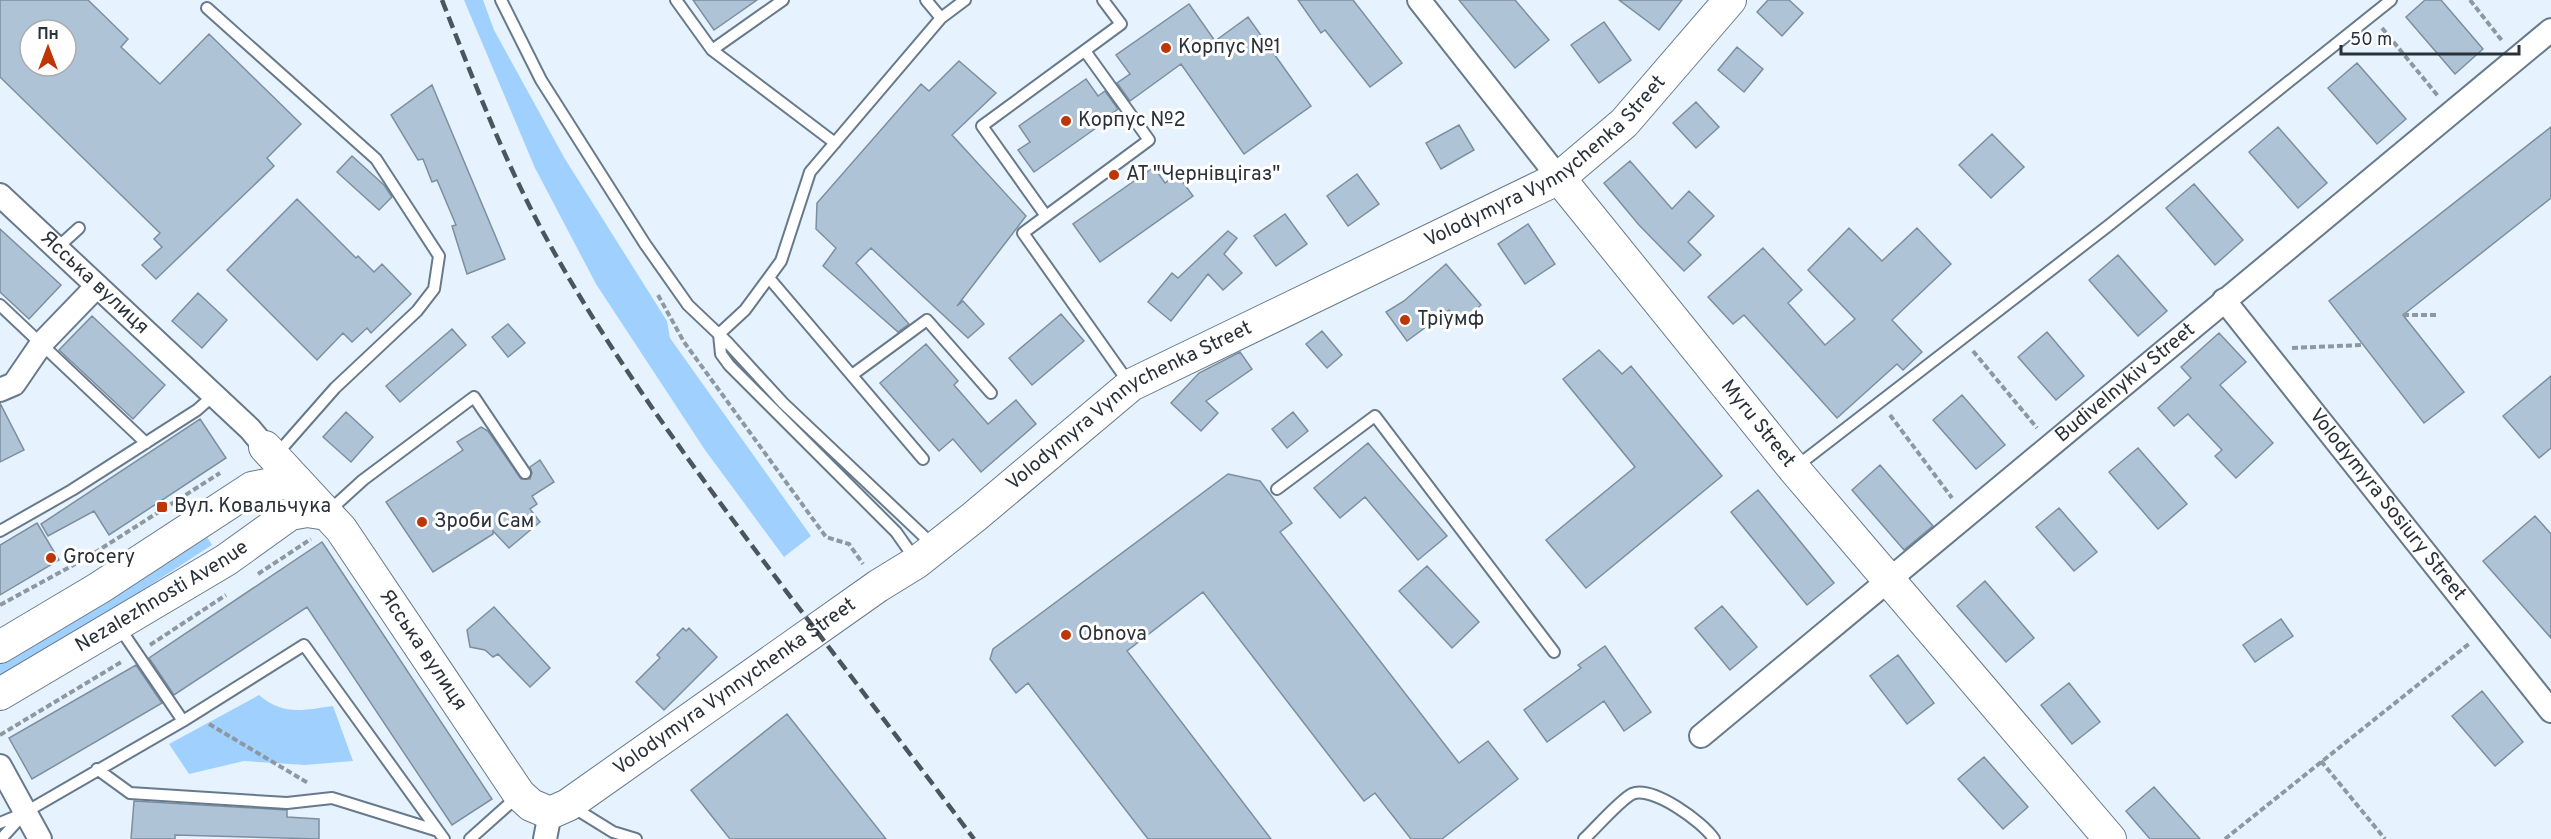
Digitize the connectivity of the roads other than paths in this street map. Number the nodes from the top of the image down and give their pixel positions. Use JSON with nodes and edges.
{"nodes":[{"id":1,"x":501,"y":0,"type":"edge"},
{"id":2,"x":676,"y":0,"type":"edge"},
{"id":3,"x":783,"y":0,"type":"edge"},
{"id":4,"x":926,"y":0,"type":"edge"},
{"id":5,"x":965,"y":0,"type":"edge"},
{"id":6,"x":1103,"y":0,"type":"edge"},
{"id":7,"x":1419,"y":0,"type":"edge"},
{"id":8,"x":1730,"y":0,"type":"edge"},
{"id":9,"x":2391,"y":0,"type":"edge"},
{"id":10,"x":207,"y":8,"type":"dead end"},
{"id":11,"x":941,"y":18,"type":"junction"},
{"id":12,"x":2551,"y":30,"type":"edge"},
{"id":13,"x":711,"y":50,"type":"junction"},
{"id":14,"x":1085,"y":51,"type":"junction"},
{"id":15,"x":835,"y":143,"type":"junction"},
{"id":16,"x":1559,"y":178,"type":"junction"},
{"id":17,"x":0,"y":195,"type":"edge"},
{"id":18,"x":1046,"y":216,"type":"junction"},
{"id":19,"x":79,"y":228,"type":"dead end"},
{"id":20,"x":57,"y":248,"type":"junction"},
{"id":21,"x":769,"y":278,"type":"junction"},
{"id":22,"x":97,"y":286,"type":"junction"},
{"id":23,"x":2224,"y":300,"type":"junction"},
{"id":24,"x":0,"y":305,"type":"edge"},
{"id":25,"x":719,"y":334,"type":"junction"},
{"id":26,"x":42,"y":343,"type":"junction"},
{"id":27,"x":852,"y":375,"type":"junction"},
{"id":28,"x":1131,"y":385,"type":"junction"},
{"id":29,"x":0,"y":390,"type":"edge"},
{"id":30,"x":991,"y":393,"type":"dead end"},
{"id":31,"x":214,"y":395,"type":"junction"},
{"id":32,"x":146,"y":443,"type":"junction"},
{"id":33,"x":269,"y":452,"type":"junction"},
{"id":34,"x":923,"y":459,"type":"dead end"},
{"id":35,"x":1794,"y":469,"type":"junction"},
{"id":36,"x":525,"y":473,"type":"dead end"},
{"id":37,"x":297,"y":483,"type":"junction"},
{"id":38,"x":252,"y":488,"type":"junction"},
{"id":39,"x":1277,"y":489,"type":"dead end"},
{"id":40,"x":334,"y":522,"type":"junction"},
{"id":41,"x":0,"y":531,"type":"edge"},
{"id":42,"x":926,"y":554,"type":"junction"},
{"id":43,"x":1890,"y":579,"type":"junction"},
{"id":44,"x":119,"y":625,"type":"junction"},
{"id":45,"x":0,"y":647,"type":"edge"},
{"id":46,"x":1554,"y":652,"type":"dead end"},
{"id":47,"x":0,"y":694,"type":"edge"},
{"id":48,"x":2551,"y":711,"type":"edge"},
{"id":49,"x":183,"y":721,"type":"junction"},
{"id":50,"x":1701,"y":736,"type":"dead end"},
{"id":51,"x":0,"y":766,"type":"edge"},
{"id":52,"x":98,"y":769,"type":"junction"},
{"id":53,"x":519,"y":794,"type":"junction"},
{"id":54,"x":24,"y":813,"type":"junction"},
{"id":55,"x":554,"y":819,"type":"edge"},
{"id":56,"x":0,"y":823,"type":"edge"},
{"id":57,"x":435,"y":830,"type":"junction"},
{"id":58,"x":1,"y":839,"type":"edge"},
{"id":59,"x":40,"y":839,"type":"edge"},
{"id":60,"x":444,"y":839,"type":"edge"},
{"id":61,"x":470,"y":839,"type":"edge"},
{"id":62,"x":636,"y":839,"type":"edge"},
{"id":63,"x":1584,"y":839,"type":"edge"},
{"id":64,"x":1714,"y":839,"type":"edge"},
{"id":65,"x":2110,"y":839,"type":"edge"}],
"edges":[{"from":1,"to":25,"type":"lane"},
{"from":2,"to":13,"type":"lane"},
{"from":3,"to":13,"type":"lane"},
{"from":4,"to":11,"type":"lane"},
{"from":5,"to":11,"type":"lane"},
{"from":6,"to":14,"type":"lane"},
{"from":7,"to":16,"type":"street","name":"Myru Street"},
{"from":8,"to":16,"type":"main road","name":"Volodymyra Vynnychenka Street"},
{"from":9,"to":35,"type":"lane"},
{"from":10,"to":33,"type":"lane"},
{"from":11,"to":15,"type":"lane"},
{"from":12,"to":23,"type":"street","name":"Budivelnykiv Street"},
{"from":13,"to":15,"type":"lane"},
{"from":14,"to":18,"type":"lane"},
{"from":14,"to":18,"type":"lane"},
{"from":15,"to":21,"type":"lane"},
{"from":16,"to":28,"type":"main road","name":"Volodymyra Vynnychenka Street"},
{"from":16,"to":35,"type":"main road","name":"Myru Street"},
{"from":17,"to":20,"type":"street","name":"Ясська вулиця"},
{"from":18,"to":28,"type":"lane"},
{"from":19,"to":20,"type":"lane"},
{"from":20,"to":22,"type":"street","name":"Ясська вулиця"},
{"from":21,"to":25,"type":"lane"},
{"from":21,"to":27,"type":"lane"},
{"from":22,"to":26,"type":"street"},
{"from":22,"to":31,"type":"street","name":"Ясська вулиця"},
{"from":23,"to":43,"type":"street","name":"Budivelnykiv Street"},
{"from":23,"to":48,"type":"street","name":"Volodymyra Sosiury Street"},
{"from":24,"to":26,"type":"lane"},
{"from":25,"to":42,"type":"lane"},
{"from":25,"to":42,"type":"lane"},
{"from":26,"to":29,"type":"street"},
{"from":26,"to":32,"type":"lane"},
{"from":27,"to":30,"type":"lane"},
{"from":27,"to":34,"type":"lane"},
{"from":28,"to":42,"type":"main road","name":"Volodymyra Vynnychenka Street"},
{"from":31,"to":32,"type":"lane"},
{"from":31,"to":33,"type":"street","name":"Ясська вулиця"},
{"from":32,"to":41,"type":"lane"},
{"from":33,"to":37,"type":"main road","name":"Ясська вулиця"},
{"from":33,"to":38,"type":"main road"},
{"from":35,"to":43,"type":"main road","name":"Myru Street"},
{"from":36,"to":40,"type":"lane"},
{"from":37,"to":38,"type":"main road","name":"Nezalezhnosti Avenue"},
{"from":37,"to":40,"type":"main road","name":"Ясська вулиця"},
{"from":38,"to":45,"type":"main road","name":"Nezalezhnosti Avenue"},
{"from":39,"to":46,"type":"lane"},
{"from":40,"to":44,"type":"main road","name":"Nezalezhnosti Avenue"},
{"from":40,"to":53,"type":"main road","name":"Ясська вулиця"},
{"from":42,"to":55,"type":"main road","name":"Volodymyra Vynnychenka Street"},
{"from":43,"to":50,"type":"street","name":"Budivelnykiv Street"},
{"from":43,"to":65,"type":"main road","name":"Myru Street"},
{"from":44,"to":47,"type":"main road","name":"Nezalezhnosti Avenue"},
{"from":44,"to":49,"type":"lane"},
{"from":49,"to":52,"type":"lane"},
{"from":49,"to":57,"type":"lane"},
{"from":51,"to":54,"type":"street"},
{"from":52,"to":54,"type":"lane"},
{"from":52,"to":57,"type":"lane"},
{"from":53,"to":55,"type":"main road","name":"Ясська вулиця"},
{"from":53,"to":61,"type":"lane"},
{"from":54,"to":56,"type":"lane"},
{"from":54,"to":58,"type":"lane"},
{"from":54,"to":59,"type":"street"},
{"from":55,"to":62,"type":"lane"},
{"from":57,"to":60,"type":"lane"},
{"from":63,"to":64,"type":"lane"}]}
